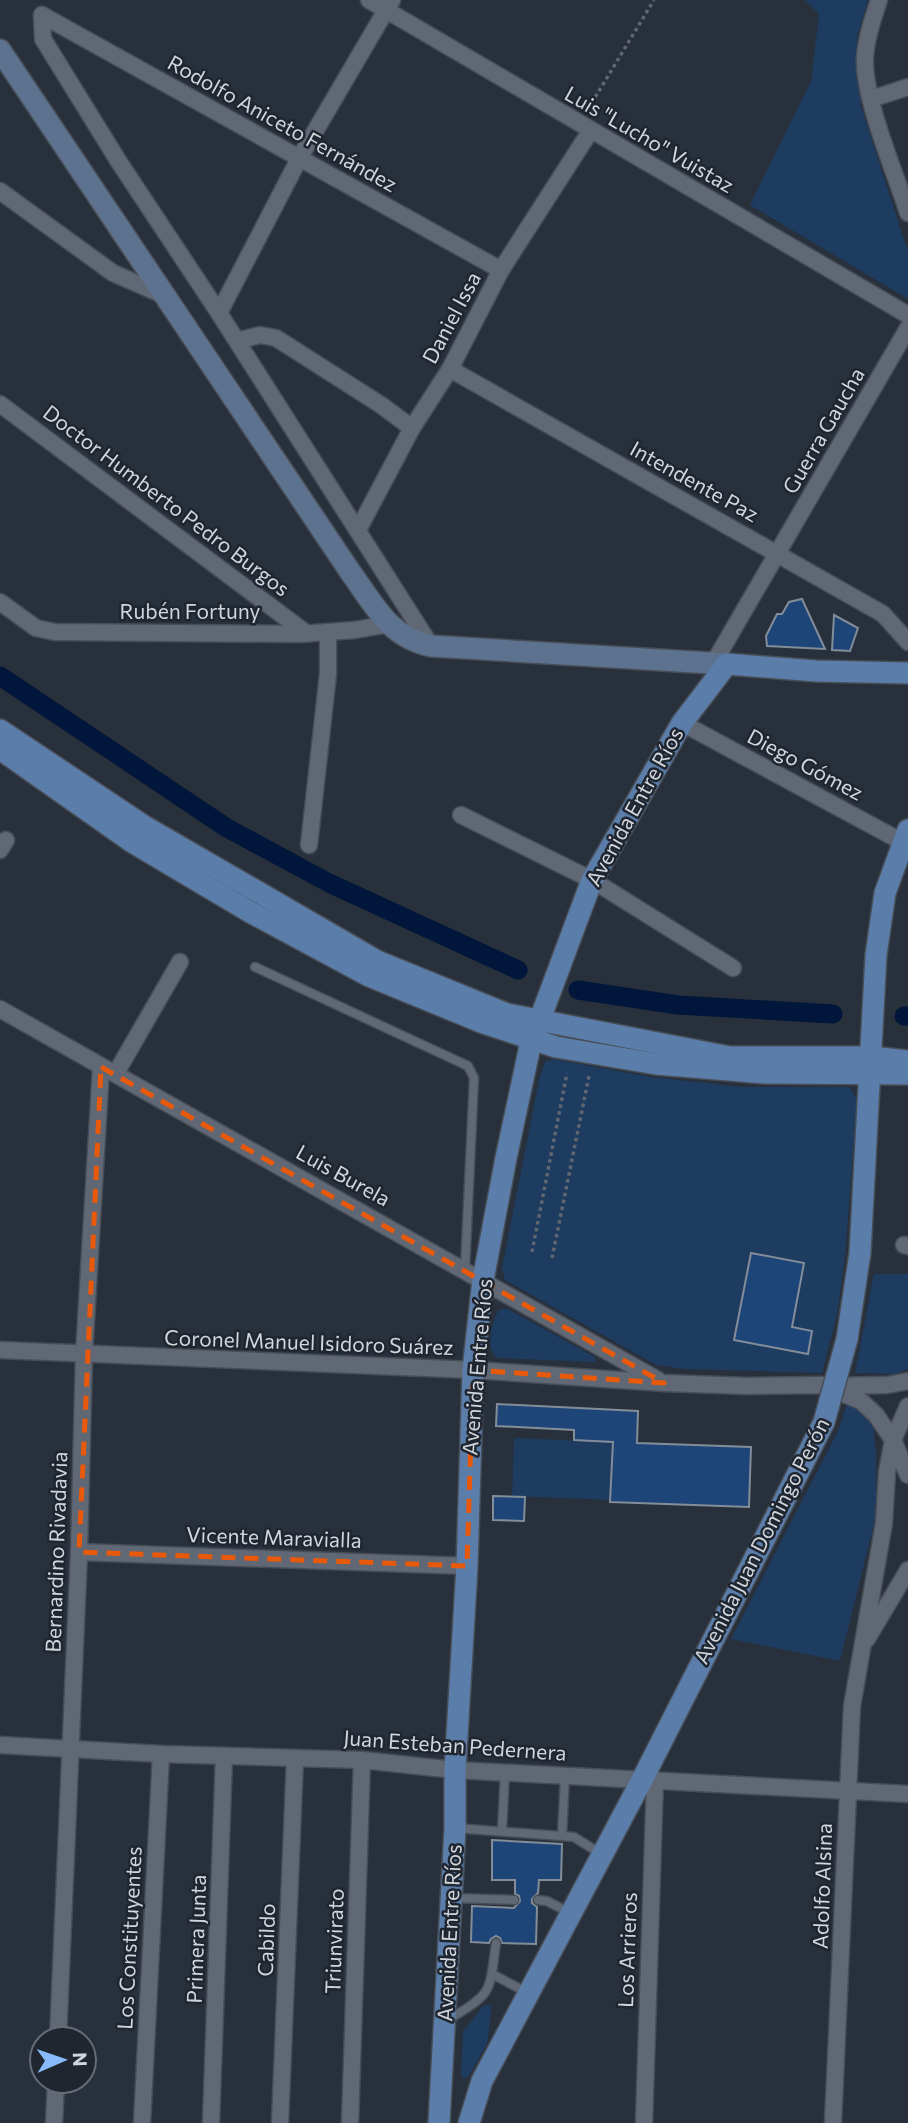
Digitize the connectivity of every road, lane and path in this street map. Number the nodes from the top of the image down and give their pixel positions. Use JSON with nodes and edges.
{"nodes":[{"id":1,"x":51,"y":0,"type":"edge"},
{"id":2,"x":369,"y":0,"type":"edge"},
{"id":3,"x":653,"y":0,"type":"edge"},
{"id":4,"x":879,"y":0,"type":"edge"},
{"id":5,"x":389,"y":5,"type":"edge"},
{"id":6,"x":42,"y":15,"type":"junction"},
{"id":7,"x":0,"y":50,"type":"edge"},
{"id":8,"x":908,"y":87,"type":"edge"},
{"id":9,"x":871,"y":99,"type":"junction"},
{"id":10,"x":585,"y":127,"type":"junction"},
{"id":11,"x":300,"y":157,"type":"junction"},
{"id":12,"x":0,"y":191,"type":"edge"},
{"id":13,"x":908,"y":213,"type":"edge"},
{"id":14,"x":501,"y":270,"type":"junction"},
{"id":15,"x":163,"y":295,"type":"junction"},
{"id":16,"x":219,"y":313,"type":"junction"},
{"id":17,"x":908,"y":315,"type":"edge"},
{"id":18,"x":908,"y":328,"type":"edge"},
{"id":19,"x":237,"y":341,"type":"junction"},
{"id":20,"x":450,"y":369,"type":"junction"},
{"id":21,"x":0,"y":404,"type":"edge"},
{"id":22,"x":412,"y":428,"type":"junction"},
{"id":23,"x":358,"y":530,"type":"junction"},
{"id":24,"x":778,"y":553,"type":"junction"},
{"id":25,"x":0,"y":602,"type":"edge"},
{"id":26,"x":389,"y":624,"type":"junction"},
{"id":27,"x":328,"y":632,"type":"junction"},
{"id":28,"x":306,"y":633,"type":"junction"},
{"id":29,"x":908,"y":642,"type":"edge"},
{"id":30,"x":431,"y":646,"type":"junction"},
{"id":31,"x":720,"y":664,"type":"junction"},
{"id":32,"x":908,"y":673,"type":"edge"},
{"id":33,"x":682,"y":723,"type":"junction"},
{"id":34,"x":0,"y":730,"type":"edge"},
{"id":35,"x":0,"y":749,"type":"edge"},
{"id":36,"x":461,"y":815,"type":"dead end"},
{"id":37,"x":906,"y":838,"type":"edge"},
{"id":38,"x":309,"y":845,"type":"dead end"},
{"id":39,"x":592,"y":880,"type":"junction"},
{"id":40,"x":180,"y":962,"type":"dead end"},
{"id":41,"x":255,"y":967,"type":"dead end"},
{"id":42,"x":733,"y":968,"type":"dead end"},
{"id":43,"x":0,"y":1009,"type":"edge"},
{"id":44,"x":536,"y":1030,"type":"junction"},
{"id":45,"x":908,"y":1061,"type":"edge"},
{"id":46,"x":872,"y":1065,"type":"junction"},
{"id":47,"x":108,"y":1070,"type":"junction"},
{"id":48,"x":567,"y":1073,"type":"dead end"},
{"id":49,"x":908,"y":1074,"type":"edge"},
{"id":50,"x":589,"y":1076,"type":"dead end"},
{"id":51,"x":532,"y":1252,"type":"dead end"},
{"id":52,"x":552,"y":1258,"type":"dead end"},
{"id":53,"x":474,"y":1275,"type":"junction"},
{"id":54,"x":0,"y":1350,"type":"edge"},
{"id":55,"x":84,"y":1354,"type":"junction"},
{"id":56,"x":473,"y":1370,"type":"junction"},
{"id":57,"x":908,"y":1381,"type":"edge"},
{"id":58,"x":664,"y":1382,"type":"junction"},
{"id":59,"x":822,"y":1385,"type":"junction"},
{"id":60,"x":908,"y":1406,"type":"edge"},
{"id":61,"x":893,"y":1440,"type":"junction"},
{"id":62,"x":908,"y":1475,"type":"edge"},
{"id":63,"x":79,"y":1552,"type":"junction"},
{"id":64,"x":467,"y":1566,"type":"junction"},
{"id":65,"x":908,"y":1570,"type":"edge"},
{"id":66,"x":860,"y":1651,"type":"junction"},
{"id":67,"x":0,"y":1745,"type":"edge"},
{"id":68,"x":69,"y":1748,"type":"junction"},
{"id":69,"x":161,"y":1754,"type":"junction"},
{"id":70,"x":224,"y":1756,"type":"junction"},
{"id":71,"x":295,"y":1758,"type":"junction"},
{"id":72,"x":362,"y":1760,"type":"junction"},
{"id":73,"x":455,"y":1770,"type":"junction"},
{"id":74,"x":505,"y":1772,"type":"junction"},
{"id":75,"x":565,"y":1774,"type":"junction"},
{"id":76,"x":649,"y":1779,"type":"junction"},
{"id":77,"x":848,"y":1789,"type":"junction"},
{"id":78,"x":908,"y":1794,"type":"edge"},
{"id":79,"x":456,"y":1828,"type":"junction"},
{"id":80,"x":502,"y":1831,"type":"junction"},
{"id":81,"x":562,"y":1836,"type":"junction"},
{"id":82,"x":601,"y":1855,"type":"junction"},
{"id":83,"x":452,"y":1898,"type":"junction"},
{"id":84,"x":514,"y":1900,"type":"dead end"},
{"id":85,"x":538,"y":1900,"type":"dead end"},
{"id":86,"x":570,"y":1913,"type":"junction"},
{"id":87,"x":496,"y":1943,"type":"dead end"},
{"id":88,"x":492,"y":1974,"type":"junction"},
{"id":89,"x":528,"y":1993,"type":"junction"},
{"id":90,"x":446,"y":2021,"type":"junction"},
{"id":91,"x":59,"y":2025,"type":"edge"},
{"id":92,"x":55,"y":2095,"type":"edge"},
{"id":93,"x":54,"y":2123,"type":"edge"},
{"id":94,"x":142,"y":2123,"type":"edge"},
{"id":95,"x":211,"y":2123,"type":"edge"},
{"id":96,"x":280,"y":2123,"type":"edge"},
{"id":97,"x":350,"y":2123,"type":"edge"},
{"id":98,"x":439,"y":2123,"type":"edge"},
{"id":99,"x":469,"y":2123,"type":"edge"},
{"id":100,"x":644,"y":2123,"type":"edge"},
{"id":101,"x":833,"y":2123,"type":"edge"}],
"edges":[{"from":1,"to":6,"type":"street"},
{"from":2,"to":5,"type":"street","name":"Luis \"Lucho\" Vuistaz"},
{"from":3,"to":10,"type":"path"},
{"from":4,"to":9,"type":"street"},
{"from":5,"to":10,"type":"street","name":"Luis \"Lucho\" Vuistaz"},
{"from":5,"to":11,"type":"street"},
{"from":6,"to":11,"type":"street","name":"Rodolfo Aniceto Fernández"},
{"from":6,"to":16,"type":"street"},
{"from":7,"to":15,"type":"main road"},
{"from":8,"to":9,"type":"street"},
{"from":9,"to":13,"type":"street"},
{"from":10,"to":14,"type":"street","name":"Daniel Issa"},
{"from":10,"to":17,"type":"street","name":"Luis \"Lucho\" Vuistaz"},
{"from":11,"to":14,"type":"street","name":"Rodolfo Aniceto Fernández"},
{"from":11,"to":16,"type":"street"},
{"from":12,"to":15,"type":"street"},
{"from":14,"to":20,"type":"street","name":"Daniel Issa"},
{"from":15,"to":26,"type":"main road"},
{"from":16,"to":19,"type":"street"},
{"from":18,"to":24,"type":"street","name":"Guerra Gaucha"},
{"from":19,"to":22,"type":"street"},
{"from":19,"to":23,"type":"street"},
{"from":20,"to":22,"type":"street","name":"Daniel Issa"},
{"from":20,"to":24,"type":"street","name":"Intendente Paz"},
{"from":21,"to":28,"type":"street","name":"Doctor Humberto Pedro Burgos"},
{"from":22,"to":23,"type":"street","name":"Daniel Issa"},
{"from":23,"to":30,"type":"street"},
{"from":24,"to":29,"type":"street","name":"Intendente Paz"},
{"from":24,"to":31,"type":"street","name":"Guerra Gaucha"},
{"from":25,"to":28,"type":"street","name":"Rubén Fortuny"},
{"from":26,"to":27,"type":"street","name":"Rubén Fortuny"},
{"from":26,"to":30,"type":"main road"},
{"from":27,"to":28,"type":"street","name":"Rubén Fortuny"},
{"from":27,"to":38,"type":"street"},
{"from":30,"to":31,"type":"main road"},
{"from":31,"to":32,"type":"main road"},
{"from":31,"to":33,"type":"main road","name":"Avenida Entre Ríos"},
{"from":33,"to":37,"type":"street","name":"Diego Gómez"},
{"from":33,"to":39,"type":"main road","name":"Avenida Entre Ríos"},
{"from":34,"to":44,"type":"main road"},
{"from":35,"to":44,"type":"main road"},
{"from":36,"to":39,"type":"street"},
{"from":37,"to":46,"type":"main road","name":"Avenida Juan Domingo Perón"},
{"from":39,"to":42,"type":"street"},
{"from":39,"to":44,"type":"main road","name":"Avenida Entre Ríos"},
{"from":40,"to":47,"type":"street","name":"Bernardino Rivadavia"},
{"from":41,"to":53,"type":"lane"},
{"from":43,"to":47,"type":"street","name":"Luis Burela"},
{"from":44,"to":46,"type":"main road"},
{"from":44,"to":53,"type":"main road","name":"Avenida Entre Ríos"},
{"from":45,"to":46,"type":"main road"},
{"from":46,"to":49,"type":"main road"},
{"from":46,"to":76,"type":"main road","name":"Avenida Juan Domingo Perón","bridge":true},
{"from":47,"to":53,"type":"street","name":"Luis Burela"},
{"from":47,"to":55,"type":"street","name":"Bernardino Rivadavia"},
{"from":48,"to":51,"type":"path"},
{"from":50,"to":52,"type":"path"},
{"from":53,"to":56,"type":"main road","name":"Avenida Entre Ríos"},
{"from":53,"to":58,"type":"street","name":"Luis Burela"},
{"from":54,"to":55,"type":"street","name":"Coronel Manuel Isidoro Suárez"},
{"from":55,"to":56,"type":"street","name":"Coronel Manuel Isidoro Suárez"},
{"from":55,"to":63,"type":"street","name":"Bernardino Rivadavia"},
{"from":56,"to":58,"type":"street","name":"Coronel Manuel Isidoro Suárez"},
{"from":56,"to":64,"type":"main road","name":"Avenida Entre Ríos"},
{"from":57,"to":59,"type":"street"},
{"from":58,"to":59,"type":"street","name":"Coronel Manuel Isidoro Suárez"},
{"from":59,"to":61,"type":"street","name":"Coronel Manuel Isidoro Suárez"},
{"from":60,"to":61,"type":"street","name":"Adolfo Alsina"},
{"from":61,"to":62,"type":"street","name":"Coronel Manuel Isidoro Suárez"},
{"from":61,"to":66,"type":"street","name":"Adolfo Alsina"},
{"from":63,"to":64,"type":"street","name":"Vicente Maravialla"},
{"from":63,"to":68,"type":"street","name":"Bernardino Rivadavia"},
{"from":64,"to":73,"type":"main road","name":"Avenida Entre Ríos"},
{"from":65,"to":66,"type":"street","name":"Adolfo Alsina"},
{"from":66,"to":77,"type":"street","name":"Adolfo Alsina"},
{"from":67,"to":68,"type":"street","name":"Juan Esteban Pedernera"},
{"from":68,"to":69,"type":"street","name":"Juan Esteban Pedernera"},
{"from":68,"to":91,"type":"street","name":"Bernardino Rivadavia"},
{"from":69,"to":70,"type":"street","name":"Juan Esteban Pedernera"},
{"from":69,"to":94,"type":"street","name":"Los Constituyentes"},
{"from":70,"to":71,"type":"street","name":"Juan Esteban Pedernera"},
{"from":70,"to":95,"type":"street","name":"Primera Junta"},
{"from":71,"to":72,"type":"street","name":"Juan Esteban Pedernera"},
{"from":71,"to":96,"type":"street","name":"Cabildo"},
{"from":72,"to":73,"type":"street","name":"Juan Esteban Pedernera"},
{"from":72,"to":97,"type":"street","name":"Triunvirato"},
{"from":73,"to":74,"type":"street","name":"Juan Esteban Pedernera"},
{"from":73,"to":79,"type":"main road","name":"Avenida Entre Ríos"},
{"from":74,"to":75,"type":"street","name":"Juan Esteban Pedernera"},
{"from":74,"to":80,"type":"lane"},
{"from":75,"to":76,"type":"street","name":"Juan Esteban Pedernera"},
{"from":75,"to":81,"type":"lane"},
{"from":76,"to":77,"type":"street","name":"Juan Esteban Pedernera"},
{"from":76,"to":82,"type":"main road","name":"Avenida Juan Domingo Perón"},
{"from":76,"to":100,"type":"street","name":"Los Arrieros"},
{"from":77,"to":78,"type":"street","name":"Juan Esteban Pedernera"},
{"from":77,"to":101,"type":"street","name":"Adolfo Alsina"},
{"from":79,"to":80,"type":"lane"},
{"from":79,"to":83,"type":"main road","name":"Avenida Entre Ríos"},
{"from":80,"to":81,"type":"lane"},
{"from":81,"to":82,"type":"lane"},
{"from":82,"to":86,"type":"main road","name":"Avenida Juan Domingo Perón"},
{"from":83,"to":84,"type":"lane"},
{"from":83,"to":90,"type":"main road","name":"Avenida Entre Ríos"},
{"from":85,"to":86,"type":"lane"},
{"from":86,"to":89,"type":"main road","name":"Avenida Juan Domingo Perón"},
{"from":87,"to":88,"type":"lane"},
{"from":88,"to":89,"type":"lane"},
{"from":88,"to":90,"type":"lane"},
{"from":89,"to":99,"type":"main road","name":"Avenida Juan Domingo Perón"},
{"from":90,"to":98,"type":"main road","name":"Avenida Entre Ríos"},
{"from":92,"to":93,"type":"street"}]}
